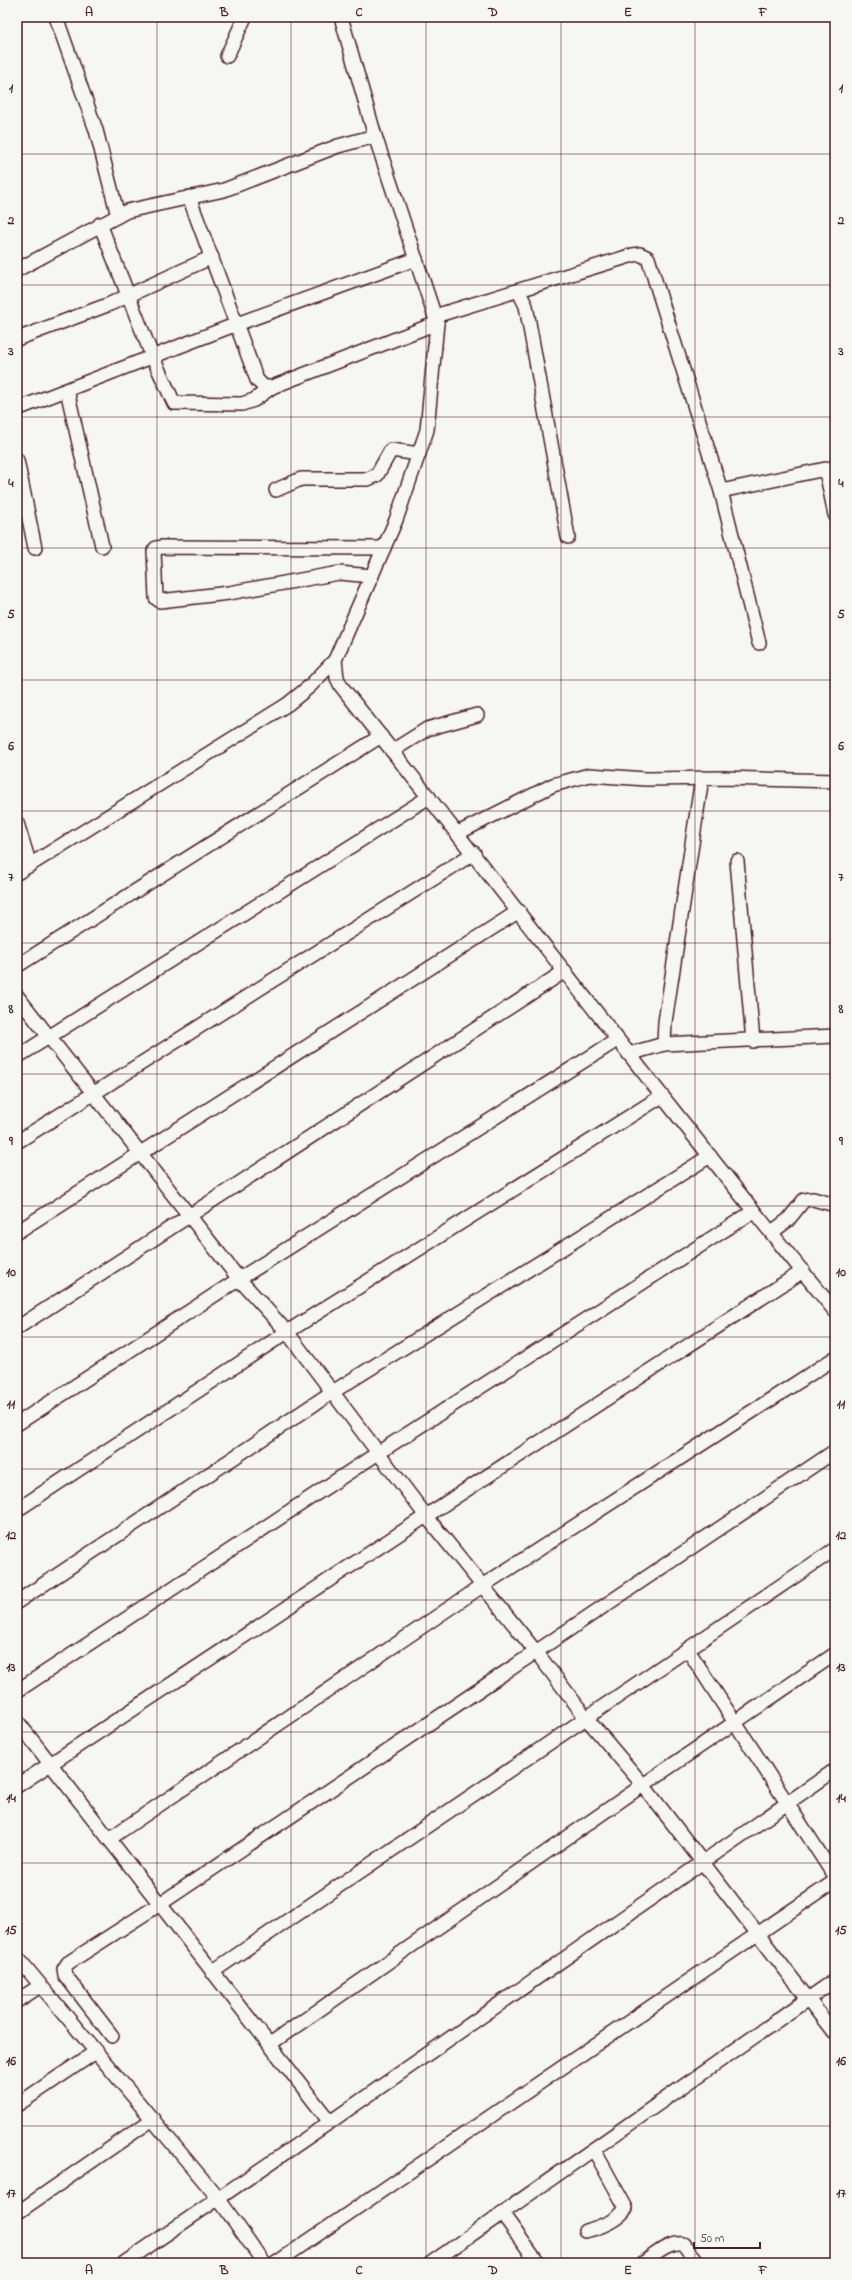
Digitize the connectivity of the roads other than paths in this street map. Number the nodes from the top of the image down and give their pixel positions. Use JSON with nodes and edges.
{"nodes":[{"id":1,"x":56,"y":17,"type":"edge"},
{"id":2,"x":245,"y":17,"type":"edge"},
{"id":3,"x":341,"y":17,"type":"edge"},
{"id":4,"x":227,"y":56,"type":"dead end"},
{"id":5,"x":375,"y":136,"type":"junction"},
{"id":6,"x":190,"y":197,"type":"junction"},
{"id":7,"x":118,"y":216,"type":"junction"},
{"id":8,"x":100,"y":224,"type":"junction"},
{"id":9,"x":212,"y":257,"type":"junction"},
{"id":10,"x":416,"y":259,"type":"junction"},
{"id":11,"x":17,"y":270,"type":"edge"},
{"id":12,"x":519,"y":292,"type":"junction"},
{"id":13,"x":128,"y":295,"type":"junction"},
{"id":14,"x":436,"y":319,"type":"junction"},
{"id":15,"x":237,"y":324,"type":"junction"},
{"id":16,"x":17,"y":339,"type":"edge"},
{"id":17,"x":153,"y":358,"type":"junction"},
{"id":18,"x":272,"y":387,"type":"junction"},
{"id":19,"x":67,"y":390,"type":"junction"},
{"id":20,"x":17,"y":409,"type":"edge"},
{"id":21,"x":419,"y":454,"type":"junction"},
{"id":22,"x":17,"y":460,"type":"edge"},
{"id":23,"x":830,"y":469,"type":"edge"},
{"id":24,"x":276,"y":490,"type":"dead end"},
{"id":25,"x":721,"y":491,"type":"junction"},
{"id":26,"x":835,"y":515,"type":"edge"},
{"id":27,"x":568,"y":537,"type":"dead end"},
{"id":28,"x":102,"y":546,"type":"dead end"},
{"id":29,"x":35,"y":548,"type":"dead end"},
{"id":30,"x":384,"y":548,"type":"junction"},
{"id":31,"x":372,"y":576,"type":"junction"},
{"id":32,"x":759,"y":643,"type":"dead end"},
{"id":33,"x":335,"y":660,"type":"junction"},
{"id":34,"x":477,"y":715,"type":"dead end"},
{"id":35,"x":381,"y":736,"type":"junction"},
{"id":36,"x":392,"y":751,"type":"junction"},
{"id":37,"x":702,"y":778,"type":"junction"},
{"id":38,"x":835,"y":781,"type":"edge"},
{"id":39,"x":429,"y":797,"type":"junction"},
{"id":40,"x":17,"y":823,"type":"edge"},
{"id":41,"x":458,"y":833,"type":"junction"},
{"id":42,"x":474,"y":853,"type":"junction"},
{"id":43,"x":737,"y":861,"type":"dead end"},
{"id":44,"x":30,"y":864,"type":"junction"},
{"id":45,"x":17,"y":873,"type":"edge"},
{"id":46,"x":519,"y":910,"type":"junction"},
{"id":47,"x":17,"y":966,"type":"edge"},
{"id":48,"x":564,"y":971,"type":"junction"},
{"id":49,"x":17,"y":996,"type":"edge"},
{"id":50,"x":835,"y":1036,"type":"edge"},
{"id":51,"x":49,"y":1037,"type":"junction"},
{"id":52,"x":617,"y":1040,"type":"junction"},
{"id":53,"x":753,"y":1041,"type":"junction"},
{"id":54,"x":664,"y":1044,"type":"junction"},
{"id":55,"x":629,"y":1054,"type":"junction"},
{"id":56,"x":17,"y":1057,"type":"edge"},
{"id":57,"x":93,"y":1093,"type":"junction"},
{"id":58,"x":662,"y":1096,"type":"junction"},
{"id":59,"x":17,"y":1142,"type":"edge"},
{"id":60,"x":140,"y":1152,"type":"junction"},
{"id":61,"x":710,"y":1156,"type":"junction"},
{"id":62,"x":835,"y":1205,"type":"edge"},
{"id":63,"x":754,"y":1211,"type":"junction"},
{"id":64,"x":191,"y":1216,"type":"junction"},
{"id":65,"x":17,"y":1232,"type":"edge"},
{"id":66,"x":772,"y":1232,"type":"junction"},
{"id":67,"x":802,"y":1271,"type":"junction"},
{"id":68,"x":239,"y":1279,"type":"junction"},
{"id":69,"x":835,"y":1311,"type":"edge"},
{"id":70,"x":17,"y":1328,"type":"edge"},
{"id":71,"x":287,"y":1332,"type":"junction"},
{"id":72,"x":835,"y":1358,"type":"edge"},
{"id":73,"x":331,"y":1392,"type":"junction"},
{"id":74,"x":17,"y":1424,"type":"edge"},
{"id":75,"x":835,"y":1451,"type":"edge"},
{"id":76,"x":378,"y":1453,"type":"junction"},
{"id":77,"x":17,"y":1510,"type":"edge"},
{"id":78,"x":426,"y":1516,"type":"junction"},
{"id":79,"x":835,"y":1549,"type":"edge"},
{"id":80,"x":482,"y":1586,"type":"junction"},
{"id":81,"x":17,"y":1602,"type":"edge"},
{"id":82,"x":688,"y":1650,"type":"junction"},
{"id":83,"x":537,"y":1653,"type":"junction"},
{"id":84,"x":835,"y":1654,"type":"edge"},
{"id":85,"x":17,"y":1692,"type":"edge"},
{"id":86,"x":587,"y":1719,"type":"junction"},
{"id":87,"x":17,"y":1721,"type":"edge"},
{"id":88,"x":735,"y":1723,"type":"junction"},
{"id":89,"x":50,"y":1764,"type":"junction"},
{"id":90,"x":835,"y":1770,"type":"edge"},
{"id":91,"x":643,"y":1784,"type":"junction"},
{"id":92,"x":17,"y":1786,"type":"edge"},
{"id":93,"x":788,"y":1802,"type":"junction"},
{"id":94,"x":109,"y":1839,"type":"junction"},
{"id":95,"x":702,"y":1861,"type":"junction"},
{"id":96,"x":835,"y":1877,"type":"edge"},
{"id":97,"x":835,"y":1881,"type":"edge"},
{"id":98,"x":160,"y":1904,"type":"junction"},
{"id":99,"x":757,"y":1933,"type":"junction"},
{"id":100,"x":17,"y":1957,"type":"edge"},
{"id":101,"x":212,"y":1972,"type":"junction"},
{"id":102,"x":835,"y":1980,"type":"edge"},
{"id":103,"x":40,"y":1986,"type":"junction"},
{"id":104,"x":808,"y":1999,"type":"junction"},
{"id":105,"x":17,"y":2001,"type":"edge"},
{"id":106,"x":835,"y":2034,"type":"edge"},
{"id":107,"x":112,"y":2036,"type":"dead end"},
{"id":108,"x":270,"y":2044,"type":"junction"},
{"id":109,"x":97,"y":2051,"type":"junction"},
{"id":110,"x":17,"y":2104,"type":"edge"},
{"id":111,"x":153,"y":2119,"type":"junction"},
{"id":112,"x":330,"y":2122,"type":"junction"},
{"id":113,"x":594,"y":2150,"type":"junction"},
{"id":114,"x":218,"y":2198,"type":"junction"},
{"id":115,"x":17,"y":2213,"type":"edge"},
{"id":116,"x":502,"y":2213,"type":"junction"},
{"id":117,"x":585,"y":2231,"type":"dead end"},
{"id":118,"x":124,"y":2263,"type":"edge"},
{"id":119,"x":264,"y":2263,"type":"edge"},
{"id":120,"x":276,"y":2263,"type":"edge"},
{"id":121,"x":431,"y":2263,"type":"edge"},
{"id":122,"x":538,"y":2263,"type":"edge"},
{"id":123,"x":643,"y":2263,"type":"edge"},
{"id":124,"x":699,"y":2263,"type":"edge"}],
"edges":[{"from":1,"to":7,"type":"street"},
{"from":2,"to":4,"type":"street"},
{"from":3,"to":5,"type":"street"},
{"from":5,"to":6,"type":"street"},
{"from":5,"to":10,"type":"street"},
{"from":6,"to":7,"type":"street"},
{"from":6,"to":9,"type":"street"},
{"from":7,"to":8,"type":"street"},
{"from":8,"to":11,"type":"street"},
{"from":8,"to":13,"type":"street"},
{"from":9,"to":13,"type":"street"},
{"from":9,"to":15,"type":"street"},
{"from":10,"to":14,"type":"street"},
{"from":10,"to":15,"type":"street"},
{"from":12,"to":14,"type":"street"},
{"from":12,"to":25,"type":"street"},
{"from":12,"to":27,"type":"street"},
{"from":13,"to":16,"type":"street"},
{"from":13,"to":17,"type":"street"},
{"from":14,"to":18,"type":"street"},
{"from":14,"to":21,"type":"street"},
{"from":15,"to":17,"type":"street"},
{"from":15,"to":18,"type":"street"},
{"from":17,"to":18,"type":"street"},
{"from":17,"to":19,"type":"street"},
{"from":19,"to":20,"type":"street"},
{"from":19,"to":28,"type":"street"},
{"from":21,"to":24,"type":"street"},
{"from":21,"to":30,"type":"street"},
{"from":22,"to":29,"type":"street"},
{"from":23,"to":25,"type":"street"},
{"from":23,"to":26,"type":"street"},
{"from":25,"to":32,"type":"street"},
{"from":30,"to":31,"type":"street"},
{"from":30,"to":31,"type":"street"},
{"from":31,"to":33,"type":"street"},
{"from":33,"to":35,"type":"street"},
{"from":33,"to":44,"type":"street"},
{"from":34,"to":36,"type":"street"},
{"from":35,"to":36,"type":"street"},
{"from":35,"to":47,"type":"street"},
{"from":36,"to":39,"type":"street"},
{"from":37,"to":38,"type":"street"},
{"from":37,"to":41,"type":"street"},
{"from":37,"to":54,"type":"street"},
{"from":39,"to":41,"type":"street"},
{"from":39,"to":51,"type":"street"},
{"from":40,"to":44,"type":"street"},
{"from":41,"to":42,"type":"street"},
{"from":42,"to":46,"type":"street"},
{"from":42,"to":57,"type":"street"},
{"from":43,"to":53,"type":"street"},
{"from":44,"to":45,"type":"street"},
{"from":46,"to":48,"type":"street"},
{"from":46,"to":60,"type":"street"},
{"from":48,"to":52,"type":"street"},
{"from":48,"to":64,"type":"street"},
{"from":49,"to":51,"type":"street"},
{"from":50,"to":53,"type":"street"},
{"from":51,"to":56,"type":"street"},
{"from":51,"to":57,"type":"street"},
{"from":52,"to":55,"type":"street"},
{"from":52,"to":68,"type":"street"},
{"from":53,"to":54,"type":"street"},
{"from":54,"to":55,"type":"street"},
{"from":55,"to":58,"type":"street"},
{"from":57,"to":59,"type":"street"},
{"from":57,"to":60,"type":"street"},
{"from":58,"to":61,"type":"street"},
{"from":58,"to":71,"type":"street"},
{"from":60,"to":64,"type":"street"},
{"from":60,"to":65,"type":"street"},
{"from":61,"to":63,"type":"street"},
{"from":61,"to":73,"type":"street"},
{"from":62,"to":66,"type":"street"},
{"from":63,"to":66,"type":"street"},
{"from":63,"to":76,"type":"street"},
{"from":64,"to":68,"type":"street"},
{"from":64,"to":70,"type":"street"},
{"from":66,"to":67,"type":"street"},
{"from":67,"to":69,"type":"street"},
{"from":67,"to":78,"type":"street"},
{"from":68,"to":71,"type":"street"},
{"from":68,"to":74,"type":"street"},
{"from":71,"to":73,"type":"street"},
{"from":71,"to":77,"type":"street"},
{"from":72,"to":80,"type":"street"},
{"from":73,"to":76,"type":"street"},
{"from":73,"to":81,"type":"street"},
{"from":75,"to":83,"type":"street"},
{"from":76,"to":78,"type":"street"},
{"from":76,"to":85,"type":"street"},
{"from":78,"to":80,"type":"street"},
{"from":78,"to":89,"type":"street"},
{"from":79,"to":82,"type":"street"},
{"from":80,"to":83,"type":"street"},
{"from":80,"to":94,"type":"street"},
{"from":82,"to":86,"type":"street"},
{"from":82,"to":88,"type":"street"},
{"from":83,"to":86,"type":"street"},
{"from":83,"to":98,"type":"street"},
{"from":84,"to":88,"type":"street"},
{"from":86,"to":91,"type":"street"},
{"from":86,"to":101,"type":"street"},
{"from":87,"to":89,"type":"street"},
{"from":88,"to":91,"type":"street"},
{"from":88,"to":93,"type":"street"},
{"from":89,"to":92,"type":"street"},
{"from":89,"to":94,"type":"street"},
{"from":90,"to":93,"type":"street"},
{"from":91,"to":95,"type":"street"},
{"from":91,"to":108,"type":"street"},
{"from":93,"to":95,"type":"street"},
{"from":93,"to":96,"type":"street"},
{"from":94,"to":98,"type":"street"},
{"from":95,"to":99,"type":"street"},
{"from":95,"to":112,"type":"street"},
{"from":97,"to":99,"type":"street"},
{"from":98,"to":101,"type":"street"},
{"from":98,"to":107,"type":"street"},
{"from":99,"to":104,"type":"street"},
{"from":99,"to":120,"type":"street"},
{"from":100,"to":103,"type":"street"},
{"from":101,"to":108,"type":"street"},
{"from":102,"to":104,"type":"street"},
{"from":103,"to":105,"type":"street"},
{"from":103,"to":109,"type":"street"},
{"from":104,"to":106,"type":"street"},
{"from":104,"to":113,"type":"street"},
{"from":108,"to":112,"type":"street"},
{"from":109,"to":110,"type":"street"},
{"from":109,"to":111,"type":"street"},
{"from":111,"to":114,"type":"street"},
{"from":111,"to":115,"type":"street"},
{"from":112,"to":114,"type":"street"},
{"from":113,"to":116,"type":"street"},
{"from":113,"to":117,"type":"street"},
{"from":114,"to":118,"type":"street"},
{"from":114,"to":119,"type":"street"},
{"from":116,"to":121,"type":"street"},
{"from":116,"to":122,"type":"street"},
{"from":123,"to":124,"type":"street"}]}
